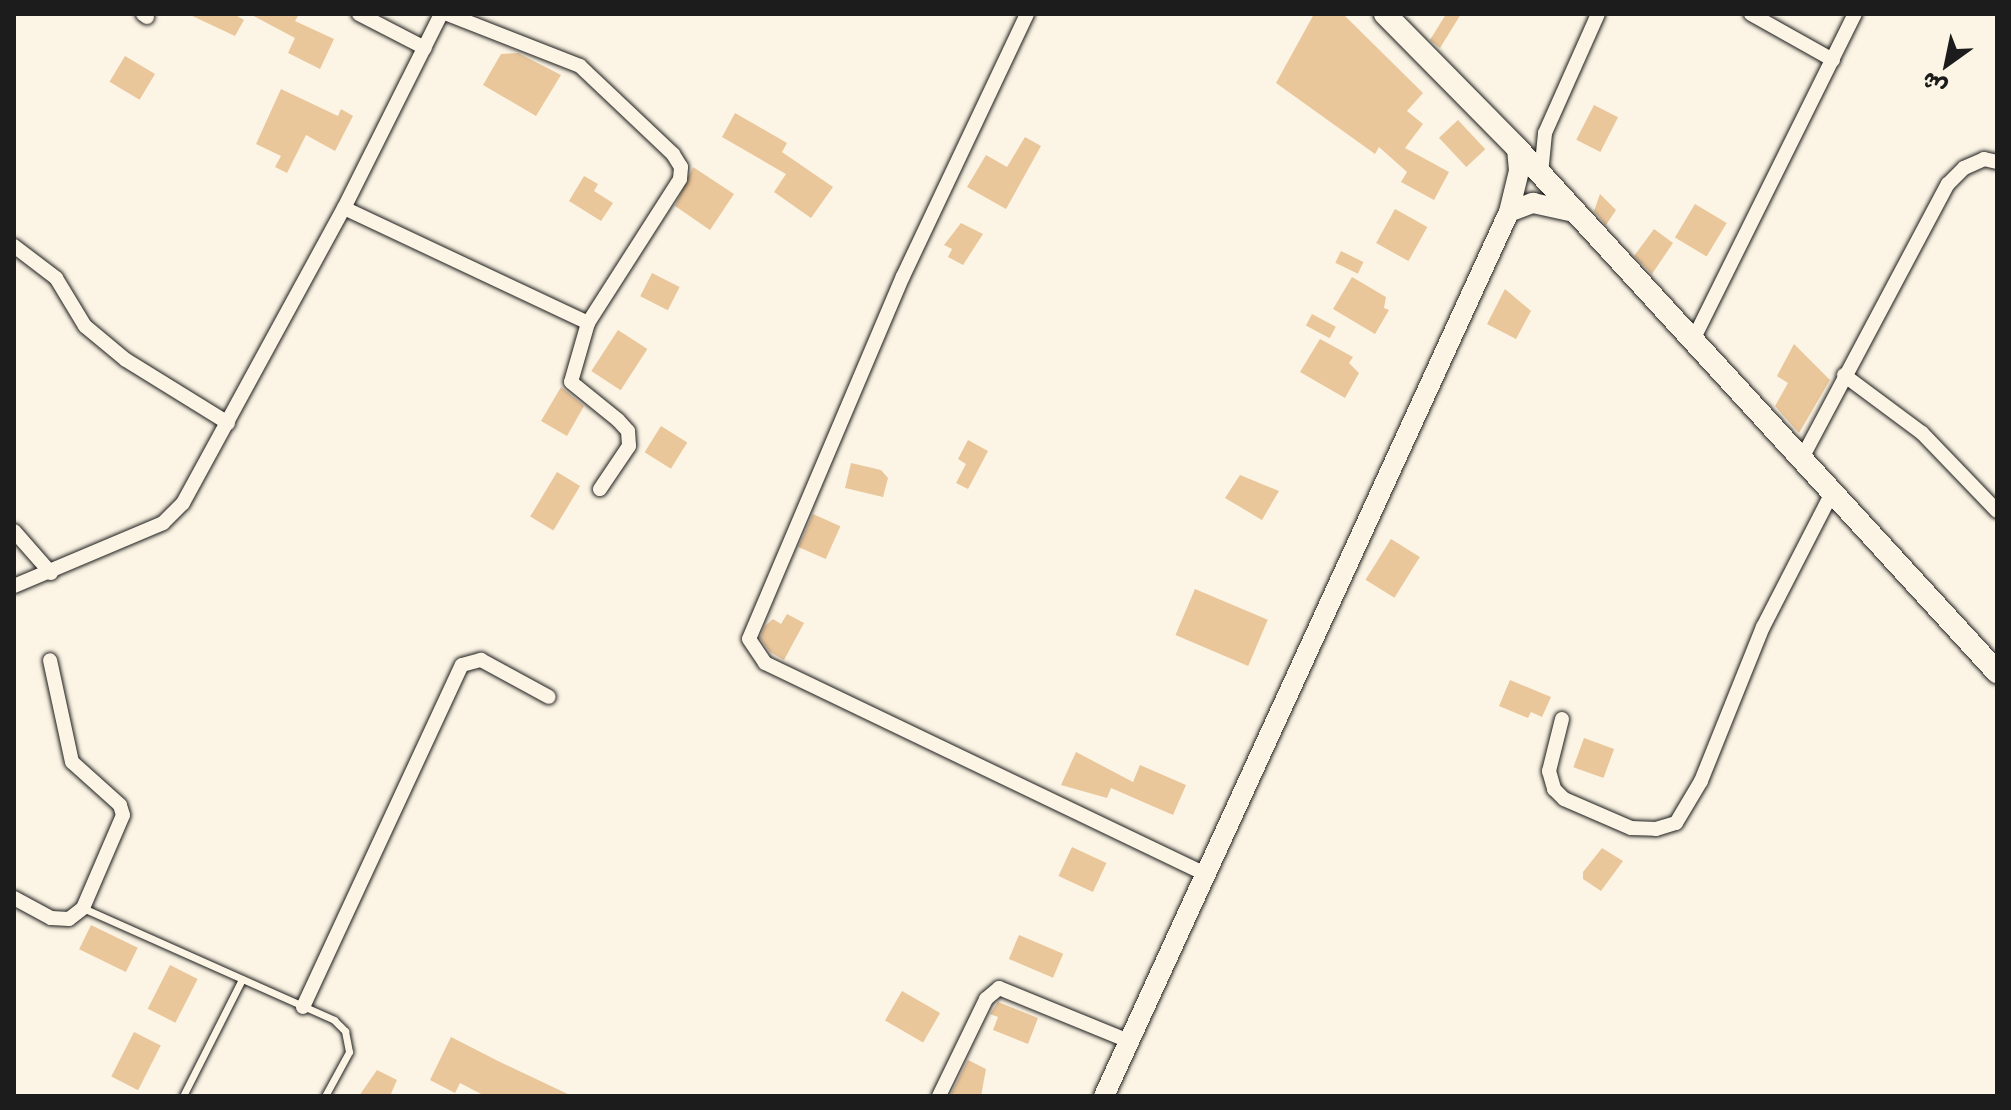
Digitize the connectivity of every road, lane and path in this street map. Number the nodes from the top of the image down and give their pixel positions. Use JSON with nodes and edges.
{"nodes":[{"id":1,"x":359,"y":14,"type":"edge"},
{"id":2,"x":444,"y":14,"type":"edge"},
{"id":3,"x":1027,"y":14,"type":"edge"},
{"id":4,"x":1385,"y":14,"type":"edge"},
{"id":5,"x":1598,"y":14,"type":"edge"},
{"id":6,"x":1751,"y":14,"type":"edge"},
{"id":7,"x":1855,"y":14,"type":"edge"},
{"id":8,"x":425,"y":48,"type":"junction"},
{"id":9,"x":1833,"y":60,"type":"junction"},
{"id":10,"x":1517,"y":148,"type":"junction"},
{"id":11,"x":1997,"y":162,"type":"edge"},
{"id":12,"x":1541,"y":175,"type":"junction"},
{"id":13,"x":344,"y":208,"type":"junction"},
{"id":14,"x":1509,"y":212,"type":"junction"},
{"id":15,"x":1574,"y":212,"type":"junction"},
{"id":16,"x":14,"y":246,"type":"edge"},
{"id":17,"x":588,"y":323,"type":"junction"},
{"id":18,"x":1692,"y":342,"type":"junction"},
{"id":19,"x":1844,"y":375,"type":"junction"},
{"id":20,"x":228,"y":423,"type":"junction"},
{"id":21,"x":1801,"y":460,"type":"junction"},
{"id":22,"x":600,"y":489,"type":"dead end"},
{"id":23,"x":1832,"y":493,"type":"junction"},
{"id":24,"x":1997,"y":511,"type":"edge"},
{"id":25,"x":14,"y":531,"type":"edge"},
{"id":26,"x":51,"y":573,"type":"junction"},
{"id":27,"x":14,"y":586,"type":"edge"},
{"id":28,"x":50,"y":660,"type":"dead end"},
{"id":29,"x":1997,"y":672,"type":"edge"},
{"id":30,"x":549,"y":697,"type":"dead end"},
{"id":31,"x":1562,"y":719,"type":"dead end"},
{"id":32,"x":1206,"y":874,"type":"junction"},
{"id":33,"x":14,"y":898,"type":"edge"},
{"id":34,"x":83,"y":908,"type":"junction"},
{"id":35,"x":242,"y":979,"type":"junction"},
{"id":36,"x":303,"y":1007,"type":"junction"},
{"id":37,"x":1129,"y":1041,"type":"junction"},
{"id":38,"x":183,"y":1096,"type":"edge"},
{"id":39,"x":325,"y":1096,"type":"edge"},
{"id":40,"x":939,"y":1096,"type":"edge"},
{"id":41,"x":1104,"y":1096,"type":"edge"}],
"edges":[{"from":1,"to":8,"type":"street"},
{"from":2,"to":8,"type":"street"},
{"from":2,"to":17,"type":"street"},
{"from":3,"to":32,"type":"street"},
{"from":4,"to":10,"type":"main road"},
{"from":5,"to":12,"type":"street"},
{"from":6,"to":9,"type":"street"},
{"from":7,"to":9,"type":"street"},
{"from":8,"to":13,"type":"street"},
{"from":9,"to":18,"type":"street"},
{"from":10,"to":12,"type":"main road"},
{"from":10,"to":14,"type":"street"},
{"from":11,"to":19,"type":"street"},
{"from":12,"to":15,"type":"main road"},
{"from":13,"to":17,"type":"street"},
{"from":13,"to":20,"type":"street"},
{"from":14,"to":15,"type":"street"},
{"from":14,"to":32,"type":"street"},
{"from":15,"to":18,"type":"main road"},
{"from":16,"to":20,"type":"street"},
{"from":17,"to":22,"type":"street"},
{"from":18,"to":21,"type":"main road"},
{"from":19,"to":21,"type":"street"},
{"from":19,"to":24,"type":"street"},
{"from":20,"to":26,"type":"street"},
{"from":21,"to":23,"type":"main road"},
{"from":23,"to":29,"type":"main road"},
{"from":23,"to":31,"type":"street"},
{"from":25,"to":26,"type":"street"},
{"from":26,"to":27,"type":"street"},
{"from":28,"to":34,"type":"street"},
{"from":30,"to":36,"type":"street"},
{"from":32,"to":37,"type":"street"},
{"from":33,"to":34,"type":"street"},
{"from":34,"to":35,"type":"lane"},
{"from":35,"to":36,"type":"lane"},
{"from":35,"to":38,"type":"lane"},
{"from":36,"to":39,"type":"lane"},
{"from":37,"to":40,"type":"street"},
{"from":37,"to":41,"type":"street"}]}
